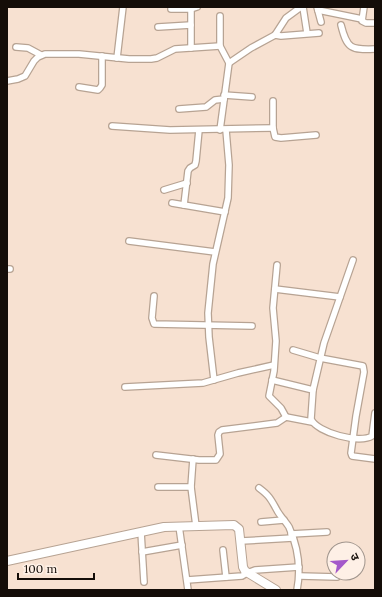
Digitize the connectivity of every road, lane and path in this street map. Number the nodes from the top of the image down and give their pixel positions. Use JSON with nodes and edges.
{"nodes":[{"id":1,"x":123,"y":7,"type":"edge"},
{"id":2,"x":197,"y":7,"type":"edge"},
{"id":3,"x":302,"y":7,"type":"edge"},
{"id":4,"x":364,"y":7,"type":"edge"},
{"id":5,"x":318,"y":8,"type":"edge"},
{"id":6,"x":171,"y":9,"type":"dead end"},
{"id":7,"x":191,"y":9,"type":"junction"},
{"id":8,"x":220,"y":16,"type":"dead end"},
{"id":9,"x":362,"y":19,"type":"junction"},
{"id":10,"x":321,"y":22,"type":"dead end"},
{"id":11,"x":375,"y":23,"type":"edge"},
{"id":12,"x":191,"y":25,"type":"junction"},
{"id":13,"x":341,"y":25,"type":"dead end"},
{"id":14,"x":158,"y":27,"type":"dead end"},
{"id":15,"x":318,"y":32,"type":"dead end"},
{"id":16,"x":307,"y":33,"type":"junction"},
{"id":17,"x":275,"y":35,"type":"junction"},
{"id":18,"x":220,"y":46,"type":"junction"},
{"id":19,"x":16,"y":47,"type":"dead end"},
{"id":20,"x":191,"y":48,"type":"junction"},
{"id":21,"x":375,"y":49,"type":"edge"},
{"id":22,"x":41,"y":55,"type":"junction"},
{"id":23,"x":102,"y":56,"type":"junction"},
{"id":24,"x":117,"y":58,"type":"junction"},
{"id":25,"x":229,"y":63,"type":"junction"},
{"id":26,"x":7,"y":81,"type":"edge"},
{"id":27,"x":79,"y":87,"type":"dead end"},
{"id":28,"x":224,"y":97,"type":"junction"},
{"id":29,"x":252,"y":97,"type":"dead end"},
{"id":30,"x":273,"y":101,"type":"dead end"},
{"id":31,"x":179,"y":109,"type":"dead end"},
{"id":32,"x":112,"y":126,"type":"dead end"},
{"id":33,"x":273,"y":128,"type":"junction"},
{"id":34,"x":199,"y":130,"type":"junction"},
{"id":35,"x":220,"y":130,"type":"junction"},
{"id":36,"x":226,"y":130,"type":"junction"},
{"id":37,"x":316,"y":135,"type":"dead end"},
{"id":38,"x":187,"y":183,"type":"junction"},
{"id":39,"x":164,"y":190,"type":"dead end"},
{"id":40,"x":172,"y":203,"type":"dead end"},
{"id":41,"x":184,"y":205,"type":"junction"},
{"id":42,"x":225,"y":212,"type":"junction"},
{"id":43,"x":129,"y":241,"type":"dead end"},
{"id":44,"x":215,"y":252,"type":"junction"},
{"id":45,"x":353,"y":260,"type":"dead end"},
{"id":46,"x":277,"y":266,"type":"dead end"},
{"id":47,"x":275,"y":289,"type":"junction"},
{"id":48,"x":154,"y":296,"type":"dead end"},
{"id":49,"x":340,"y":297,"type":"junction"},
{"id":50,"x":208,"y":326,"type":"junction"},
{"id":51,"x":252,"y":326,"type":"dead end"},
{"id":52,"x":293,"y":350,"type":"dead end"},
{"id":53,"x":320,"y":358,"type":"junction"},
{"id":54,"x":274,"y":365,"type":"junction"},
{"id":55,"x":214,"y":380,"type":"junction"},
{"id":56,"x":272,"y":380,"type":"junction"},
{"id":57,"x":125,"y":387,"type":"dead end"},
{"id":58,"x":313,"y":390,"type":"junction"},
{"id":59,"x":375,"y":413,"type":"edge"},
{"id":60,"x":286,"y":417,"type":"junction"},
{"id":61,"x":312,"y":422,"type":"junction"},
{"id":62,"x":353,"y":438,"type":"junction"},
{"id":63,"x":156,"y":454,"type":"dead end"},
{"id":64,"x":193,"y":459,"type":"junction"},
{"id":65,"x":375,"y":459,"type":"edge"},
{"id":66,"x":158,"y":487,"type":"dead end"},
{"id":67,"x":191,"y":487,"type":"junction"},
{"id":68,"x":259,"y":488,"type":"dead end"},
{"id":69,"x":284,"y":520,"type":"junction"},
{"id":70,"x":261,"y":522,"type":"dead end"},
{"id":71,"x":179,"y":526,"type":"junction"},
{"id":72,"x":196,"y":526,"type":"junction"},
{"id":73,"x":141,"y":532,"type":"junction"},
{"id":74,"x":327,"y":532,"type":"dead end"},
{"id":75,"x":292,"y":536,"type":"junction"},
{"id":76,"x":241,"y":542,"type":"junction"},
{"id":77,"x":182,"y":546,"type":"junction"},
{"id":78,"x":224,"y":550,"type":"dead end"},
{"id":79,"x":142,"y":552,"type":"junction"},
{"id":80,"x":7,"y":561,"type":"edge"},
{"id":81,"x":299,"y":567,"type":"junction"},
{"id":82,"x":247,"y":573,"type":"junction"},
{"id":83,"x":300,"y":576,"type":"junction"},
{"id":84,"x":326,"y":577,"type":"edge"},
{"id":85,"x":226,"y":578,"type":"junction"},
{"id":86,"x":187,"y":580,"type":"junction"},
{"id":87,"x":144,"y":582,"type":"dead end"},
{"id":88,"x":272,"y":589,"type":"edge"},
{"id":89,"x":188,"y":590,"type":"edge"},
{"id":90,"x":297,"y":590,"type":"edge"}],
"edges":[{"from":1,"to":24,"type":"street"},
{"from":2,"to":7,"type":"street"},
{"from":3,"to":16,"type":"street"},
{"from":3,"to":17,"type":"street"},
{"from":4,"to":9,"type":"street"},
{"from":5,"to":9,"type":"street"},
{"from":5,"to":10,"type":"street"},
{"from":6,"to":7,"type":"street"},
{"from":7,"to":12,"type":"street"},
{"from":8,"to":18,"type":"street"},
{"from":9,"to":11,"type":"street"},
{"from":12,"to":14,"type":"street"},
{"from":12,"to":20,"type":"street"},
{"from":13,"to":21,"type":"street"},
{"from":15,"to":16,"type":"street"},
{"from":16,"to":17,"type":"street"},
{"from":17,"to":25,"type":"street"},
{"from":18,"to":20,"type":"street"},
{"from":18,"to":25,"type":"street"},
{"from":19,"to":22,"type":"street"},
{"from":20,"to":24,"type":"street"},
{"from":22,"to":23,"type":"street"},
{"from":22,"to":26,"type":"street"},
{"from":23,"to":24,"type":"street"},
{"from":23,"to":27,"type":"street"},
{"from":25,"to":28,"type":"street"},
{"from":28,"to":29,"type":"street"},
{"from":28,"to":31,"type":"street"},
{"from":28,"to":35,"type":"street"},
{"from":30,"to":33,"type":"street"},
{"from":32,"to":34,"type":"street"},
{"from":33,"to":36,"type":"street"},
{"from":33,"to":37,"type":"street"},
{"from":34,"to":35,"type":"street"},
{"from":34,"to":38,"type":"street"},
{"from":35,"to":36,"type":"street"},
{"from":36,"to":42,"type":"street"},
{"from":38,"to":39,"type":"street"},
{"from":38,"to":41,"type":"street"},
{"from":40,"to":41,"type":"street"},
{"from":41,"to":42,"type":"street"},
{"from":42,"to":44,"type":"street"},
{"from":43,"to":44,"type":"street"},
{"from":44,"to":50,"type":"street"},
{"from":45,"to":49,"type":"street"},
{"from":46,"to":47,"type":"street"},
{"from":47,"to":49,"type":"street"},
{"from":47,"to":54,"type":"street"},
{"from":48,"to":50,"type":"street"},
{"from":49,"to":53,"type":"street"},
{"from":50,"to":51,"type":"street"},
{"from":50,"to":55,"type":"street"},
{"from":52,"to":53,"type":"street"},
{"from":53,"to":58,"type":"street"},
{"from":53,"to":62,"type":"street"},
{"from":54,"to":55,"type":"street"},
{"from":54,"to":56,"type":"street"},
{"from":55,"to":57,"type":"street"},
{"from":56,"to":58,"type":"street"},
{"from":56,"to":60,"type":"street"},
{"from":58,"to":61,"type":"street"},
{"from":59,"to":62,"type":"street"},
{"from":60,"to":61,"type":"street"},
{"from":60,"to":64,"type":"street"},
{"from":61,"to":62,"type":"street"},
{"from":62,"to":65,"type":"street"},
{"from":63,"to":64,"type":"street"},
{"from":64,"to":67,"type":"street"},
{"from":66,"to":67,"type":"street"},
{"from":67,"to":72,"type":"street"},
{"from":68,"to":69,"type":"street"},
{"from":69,"to":70,"type":"street"},
{"from":69,"to":75,"type":"street"},
{"from":71,"to":72,"type":"street"},
{"from":71,"to":73,"type":"street"},
{"from":71,"to":77,"type":"street"},
{"from":72,"to":76,"type":"street"},
{"from":73,"to":79,"type":"street"},
{"from":73,"to":80,"type":"street"},
{"from":74,"to":75,"type":"street"},
{"from":75,"to":76,"type":"street"},
{"from":75,"to":81,"type":"street"},
{"from":76,"to":82,"type":"street"},
{"from":77,"to":79,"type":"street"},
{"from":77,"to":86,"type":"street"},
{"from":78,"to":85,"type":"street"},
{"from":79,"to":87,"type":"street"},
{"from":81,"to":82,"type":"street"},
{"from":81,"to":83,"type":"street"},
{"from":82,"to":85,"type":"street"},
{"from":82,"to":88,"type":"street"},
{"from":83,"to":84,"type":"street"},
{"from":83,"to":90,"type":"street"},
{"from":85,"to":86,"type":"street"},
{"from":86,"to":89,"type":"street"}]}
